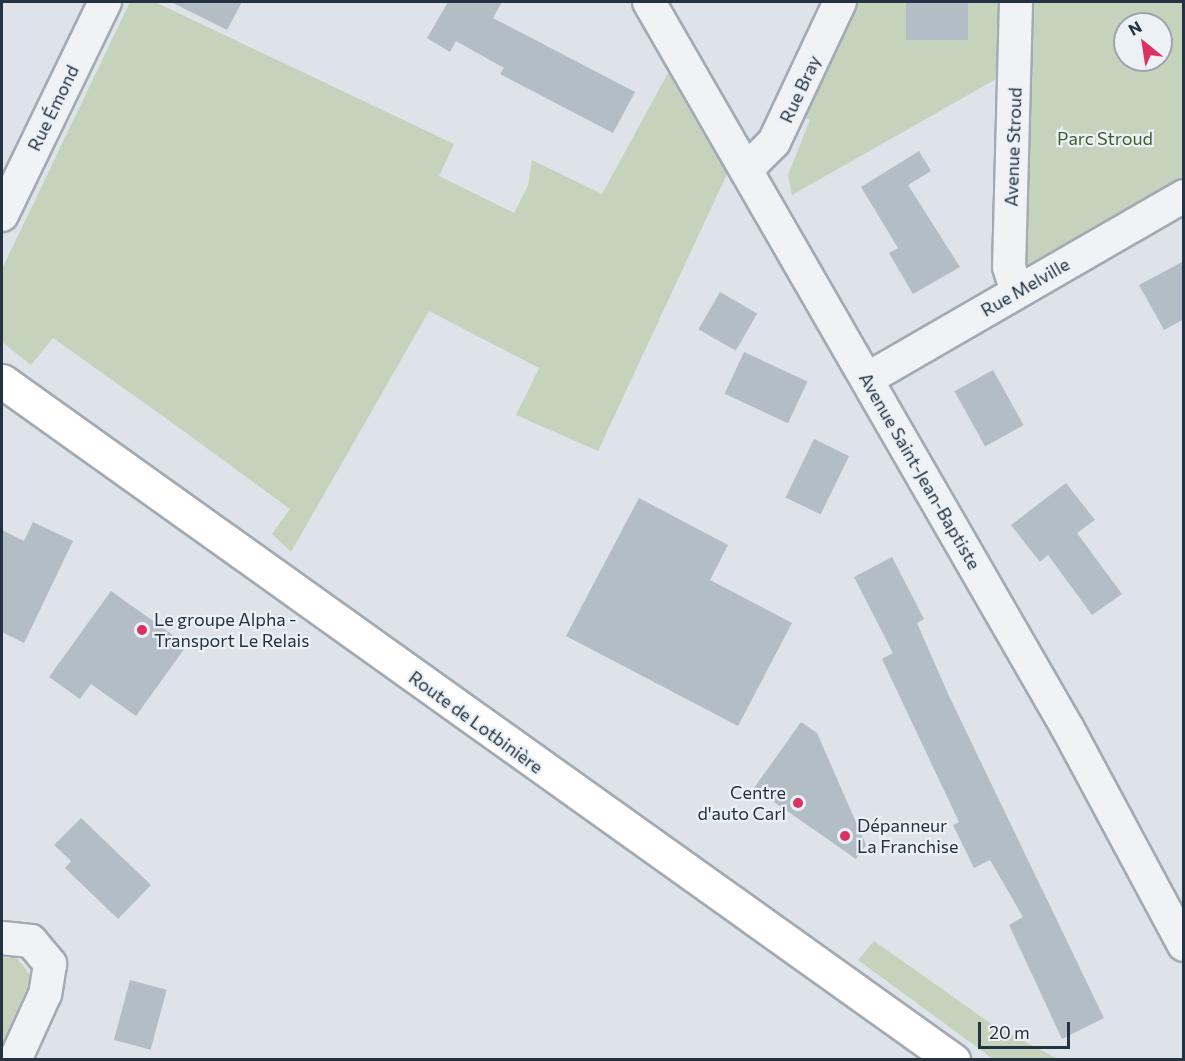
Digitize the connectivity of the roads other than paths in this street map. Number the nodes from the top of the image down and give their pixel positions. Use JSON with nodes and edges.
{"nodes":[{"id":1,"x":105,"y":2,"type":"edge"},
{"id":2,"x":649,"y":2,"type":"edge"},
{"id":3,"x":840,"y":2,"type":"edge"},
{"id":4,"x":1016,"y":2,"type":"edge"},
{"id":5,"x":747,"y":169,"type":"junction"},
{"id":6,"x":1184,"y":196,"type":"edge"},
{"id":7,"x":2,"y":215,"type":"edge"},
{"id":8,"x":1017,"y":292,"type":"junction"},
{"id":9,"x":867,"y":379,"type":"junction"},
{"id":10,"x":2,"y":381,"type":"edge"},
{"id":11,"x":2,"y":938,"type":"edge"},
{"id":12,"x":1184,"y":945,"type":"edge"},
{"id":13,"x":15,"y":1059,"type":"edge"},
{"id":14,"x":953,"y":1059,"type":"edge"}],
"edges":[{"from":1,"to":7,"type":"street","name":"Rue Émond"},
{"from":2,"to":5,"type":"street","name":"Avenue Saint-Jean-Baptiste"},
{"from":3,"to":5,"type":"street","name":"Rue Bray"},
{"from":4,"to":8,"type":"street","name":"Avenue Stroud"},
{"from":5,"to":9,"type":"street","name":"Avenue Saint-Jean-Baptiste"},
{"from":6,"to":8,"type":"street","name":"Rue Melville"},
{"from":8,"to":9,"type":"street","name":"Rue Melville"},
{"from":9,"to":12,"type":"street","name":"Avenue Saint-Jean-Baptiste"},
{"from":10,"to":14,"type":"main road","name":"Route de Lotbinière"},
{"from":11,"to":13,"type":"street"}]}
